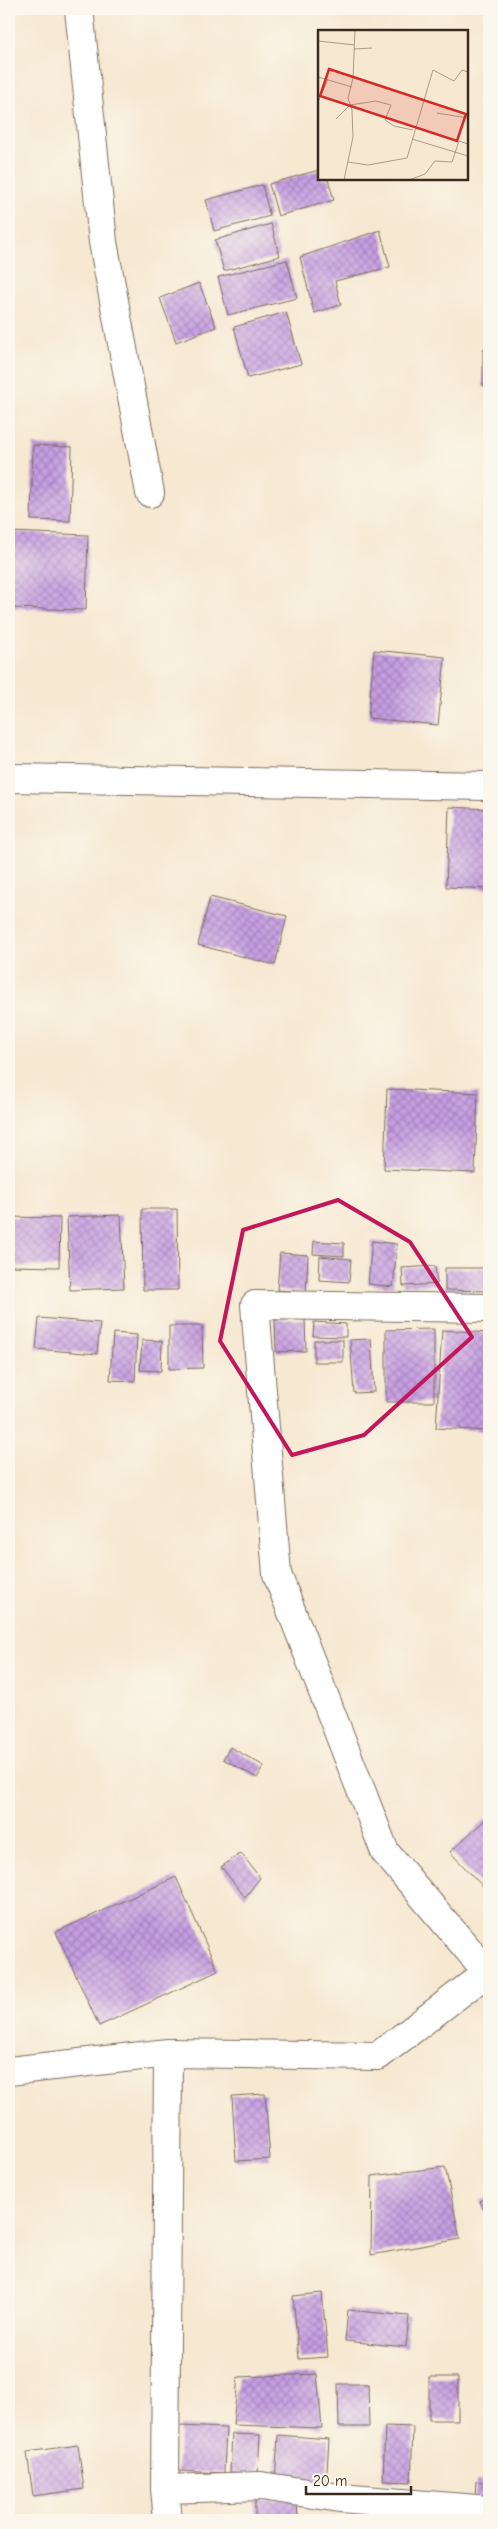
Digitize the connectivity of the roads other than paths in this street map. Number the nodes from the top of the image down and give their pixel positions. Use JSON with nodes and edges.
{"nodes":[{"id":1,"x":79,"y":9,"type":"edge"},
{"id":2,"x":150,"y":493,"type":"dead end"},
{"id":3,"x":9,"y":778,"type":"edge"},
{"id":4,"x":489,"y":786,"type":"edge"},
{"id":5,"x":489,"y":1308,"type":"edge"},
{"id":6,"x":488,"y":1972,"type":"edge"},
{"id":7,"x":168,"y":2053,"type":"junction"},
{"id":8,"x":9,"y":2071,"type":"edge"},
{"id":9,"x":165,"y":2489,"type":"junction"},
{"id":10,"x":489,"y":2510,"type":"edge"},
{"id":11,"x":168,"y":2520,"type":"edge"}],
"edges":[{"from":1,"to":2,"type":"street"},
{"from":3,"to":4,"type":"street"},
{"from":5,"to":6,"type":"street"},
{"from":6,"to":7,"type":"street"},
{"from":7,"to":8,"type":"street"},
{"from":7,"to":9,"type":"street"},
{"from":9,"to":10,"type":"street"},
{"from":9,"to":11,"type":"street"}]}
